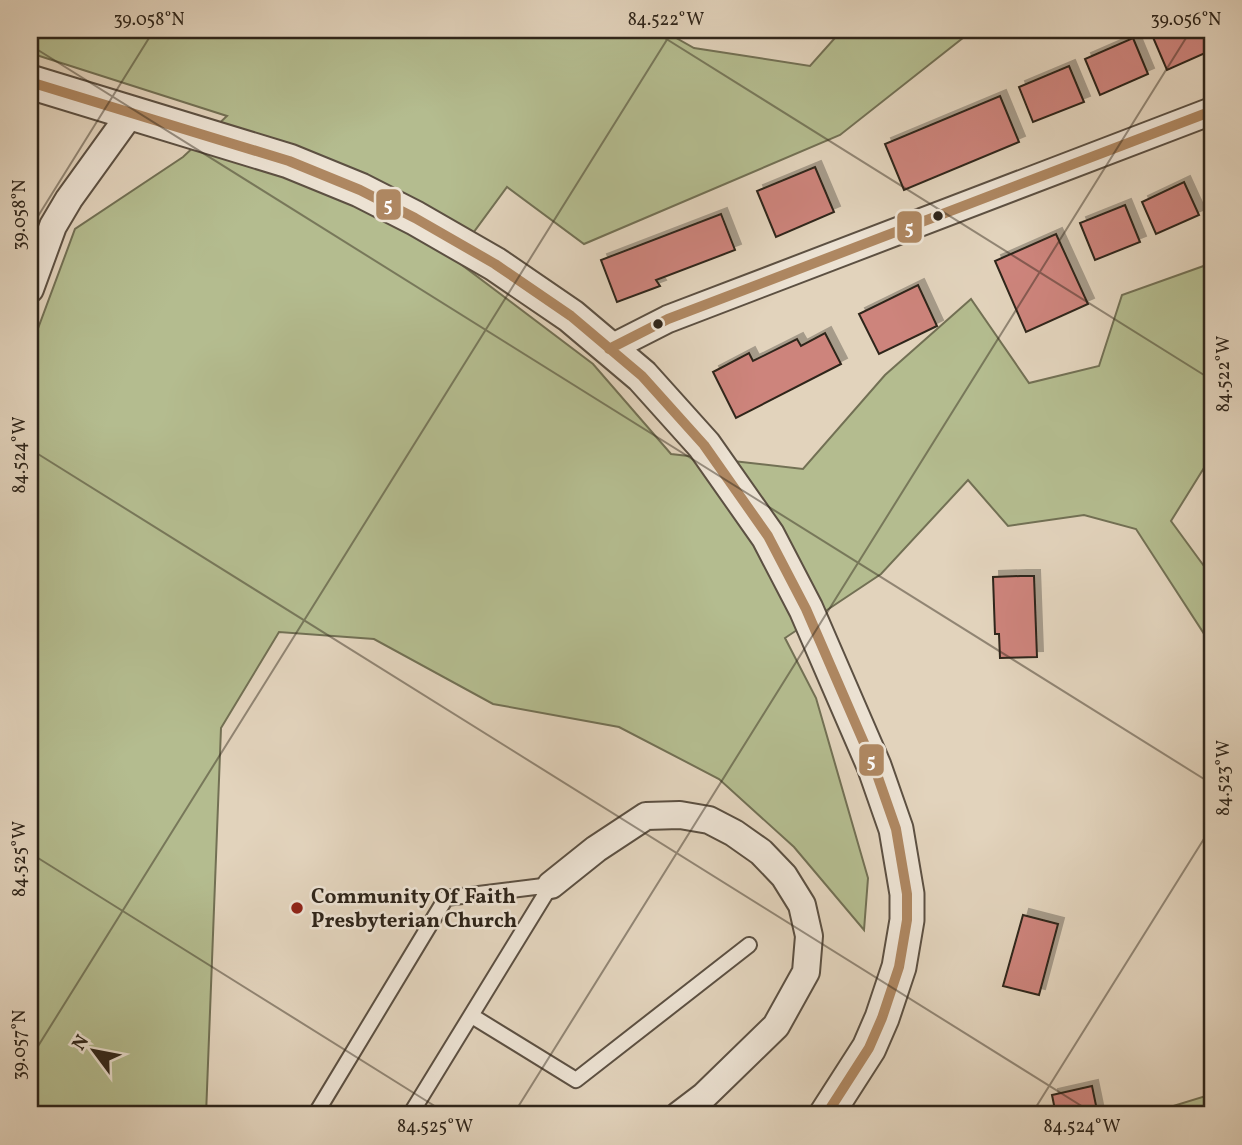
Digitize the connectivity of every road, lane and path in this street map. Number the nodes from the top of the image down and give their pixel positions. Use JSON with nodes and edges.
{"nodes":[{"id":1,"x":30,"y":82,"type":"edge"},
{"id":2,"x":1212,"y":111,"type":"edge"},
{"id":3,"x":131,"y":113,"type":"junction"},
{"id":4,"x":31,"y":279,"type":"edge"},
{"id":5,"x":609,"y":349,"type":"junction"},
{"id":6,"x":551,"y":885,"type":"junction"},
{"id":7,"x":749,"y":945,"type":"dead end"},
{"id":8,"x":472,"y":1016,"type":"junction"},
{"id":9,"x":315,"y":1115,"type":"edge"},
{"id":10,"x":410,"y":1115,"type":"edge"},
{"id":11,"x":679,"y":1115,"type":"edge"},
{"id":12,"x":826,"y":1115,"type":"edge"}],
"edges":[{"from":1,"to":3,"type":"street"},
{"from":2,"to":5,"type":"street"},
{"from":3,"to":4,"type":"street"},
{"from":3,"to":5,"type":"street"},
{"from":5,"to":12,"type":"street"},
{"from":6,"to":8,"type":"lane"},
{"from":6,"to":9,"type":"lane"},
{"from":6,"to":11,"type":"street"},
{"from":7,"to":8,"type":"lane"},
{"from":8,"to":10,"type":"lane"}]}
